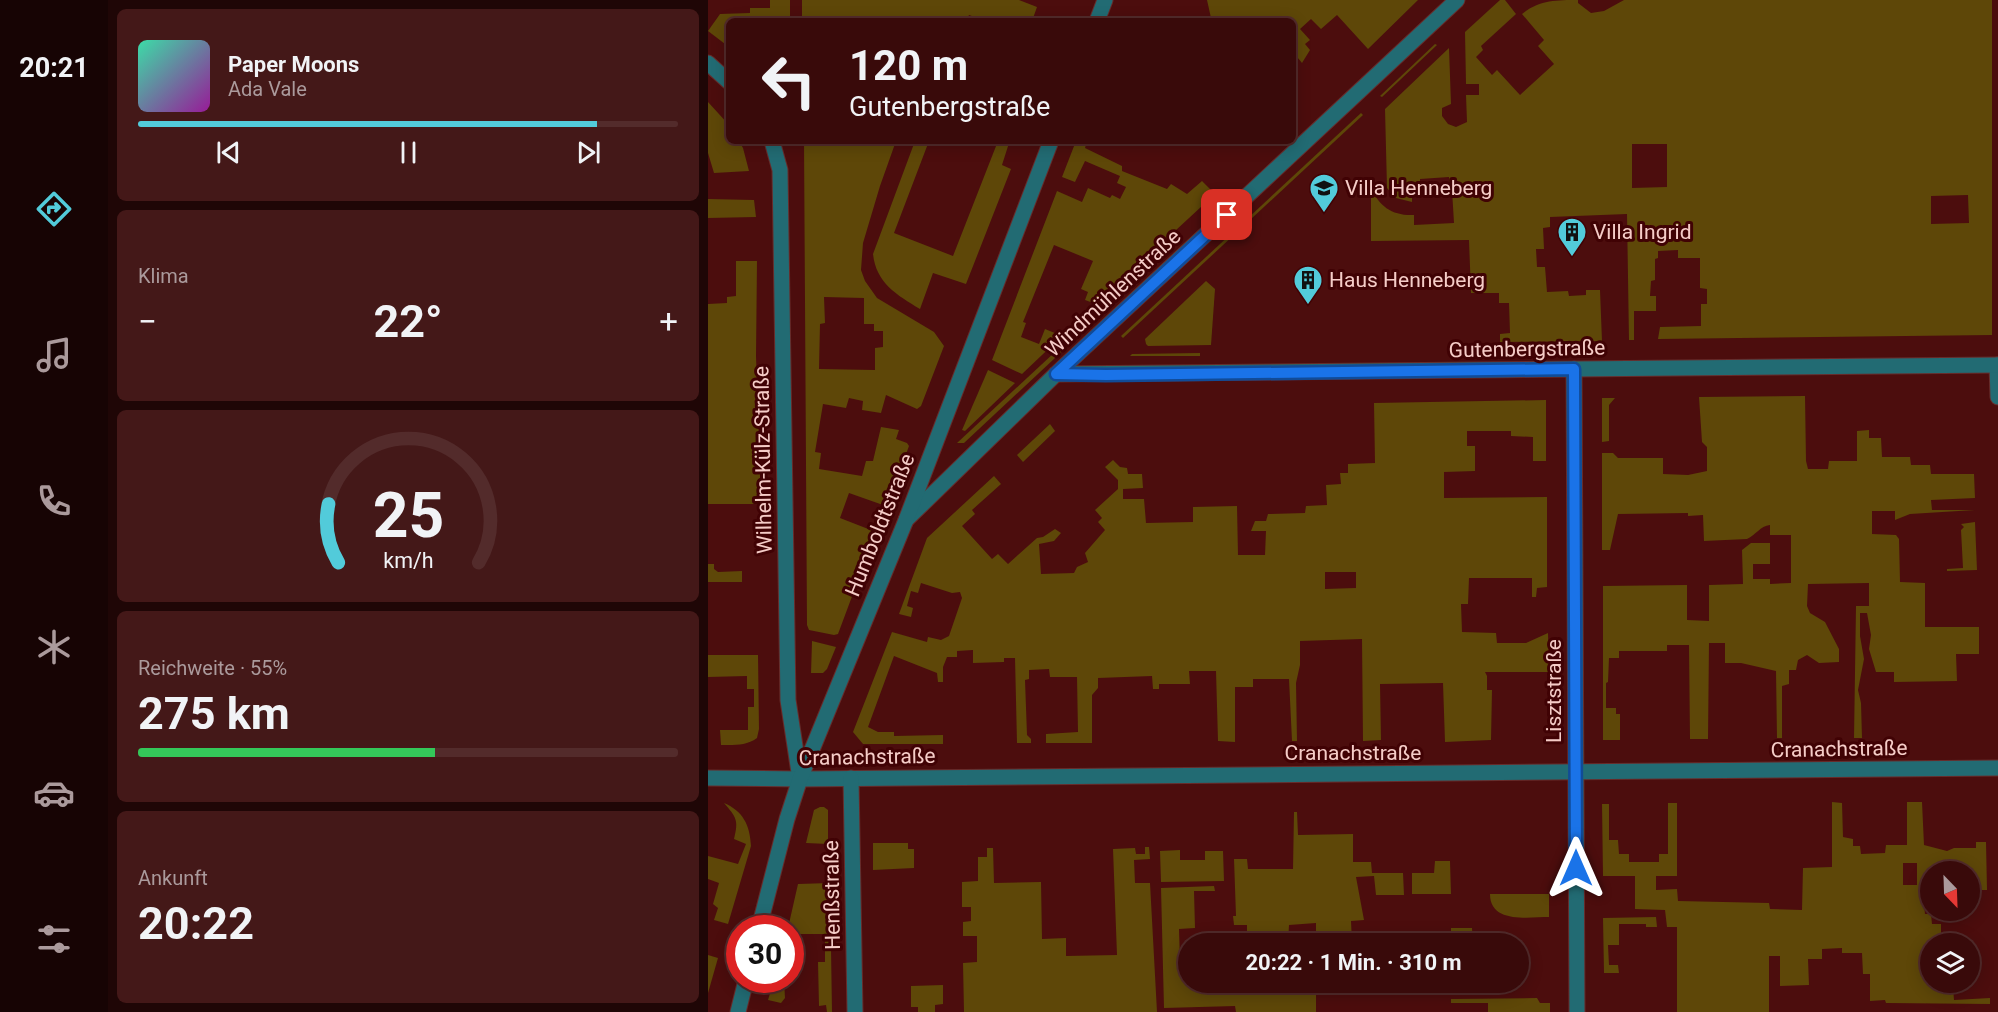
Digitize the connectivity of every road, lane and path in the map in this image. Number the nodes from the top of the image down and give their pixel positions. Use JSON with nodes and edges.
{"nodes":[{"id":1,"x":1105,"y":0,"type":"edge"},
{"id":2,"x":1457,"y":0,"type":"edge"},
{"id":3,"x":1098,"y":18,"type":"edge"},
{"id":4,"x":708,"y":63,"type":"edge"},
{"id":5,"x":726,"y":79,"type":"edge"},
{"id":6,"x":773,"y":144,"type":"edge"},
{"id":7,"x":1050,"y":144,"type":"edge"},
{"id":8,"x":1998,"y":365,"type":"edge"},
{"id":9,"x":1574,"y":369,"type":"junction"},
{"id":10,"x":1056,"y":374,"type":"junction"},
{"id":11,"x":1998,"y":397,"type":"edge"},
{"id":12,"x":906,"y":520,"type":"junction"},
{"id":13,"x":1998,"y":768,"type":"edge"},
{"id":14,"x":1575,"y":773,"type":"junction"},
{"id":15,"x":708,"y":778,"type":"edge"},
{"id":16,"x":850,"y":778,"type":"junction"},
{"id":17,"x":800,"y":779,"type":"junction"},
{"id":18,"x":762,"y":915,"type":"edge"},
{"id":19,"x":743,"y":993,"type":"edge"},
{"id":20,"x":738,"y":1012,"type":"edge"},
{"id":21,"x":855,"y":1012,"type":"edge"},
{"id":22,"x":1577,"y":1012,"type":"edge"}],
"edges":[{"from":1,"to":3,"type":"street"},
{"from":2,"to":10,"type":"street","name":"Windmühlenstraße"},
{"from":4,"to":5,"type":"street"},
{"from":6,"to":17,"type":"street","name":"Wilhelm-Külz-Straße"},
{"from":7,"to":12,"type":"street","name":"Humboldtstraße"},
{"from":8,"to":9,"type":"street","name":"Gutenbergstraße"},
{"from":8,"to":11,"type":"street"},
{"from":9,"to":10,"type":"street","name":"Gutenbergstraße"},
{"from":9,"to":14,"type":"street","name":"Lisztstraße"},
{"from":10,"to":12,"type":"street","name":"Windmühlenstraße"},
{"from":12,"to":17,"type":"street","name":"Humboldtstraße"},
{"from":13,"to":14,"type":"street","name":"Cranachstraße"},
{"from":14,"to":16,"type":"street","name":"Cranachstraße"},
{"from":14,"to":22,"type":"street","name":"Lisztstraße"},
{"from":15,"to":17,"type":"street","name":"Cranachstraße"},
{"from":16,"to":17,"type":"street","name":"Cranachstraße"},
{"from":16,"to":21,"type":"street","name":"Henßstraße"},
{"from":17,"to":18,"type":"street","name":"Humboldtstraße"},
{"from":19,"to":20,"type":"street"}]}
